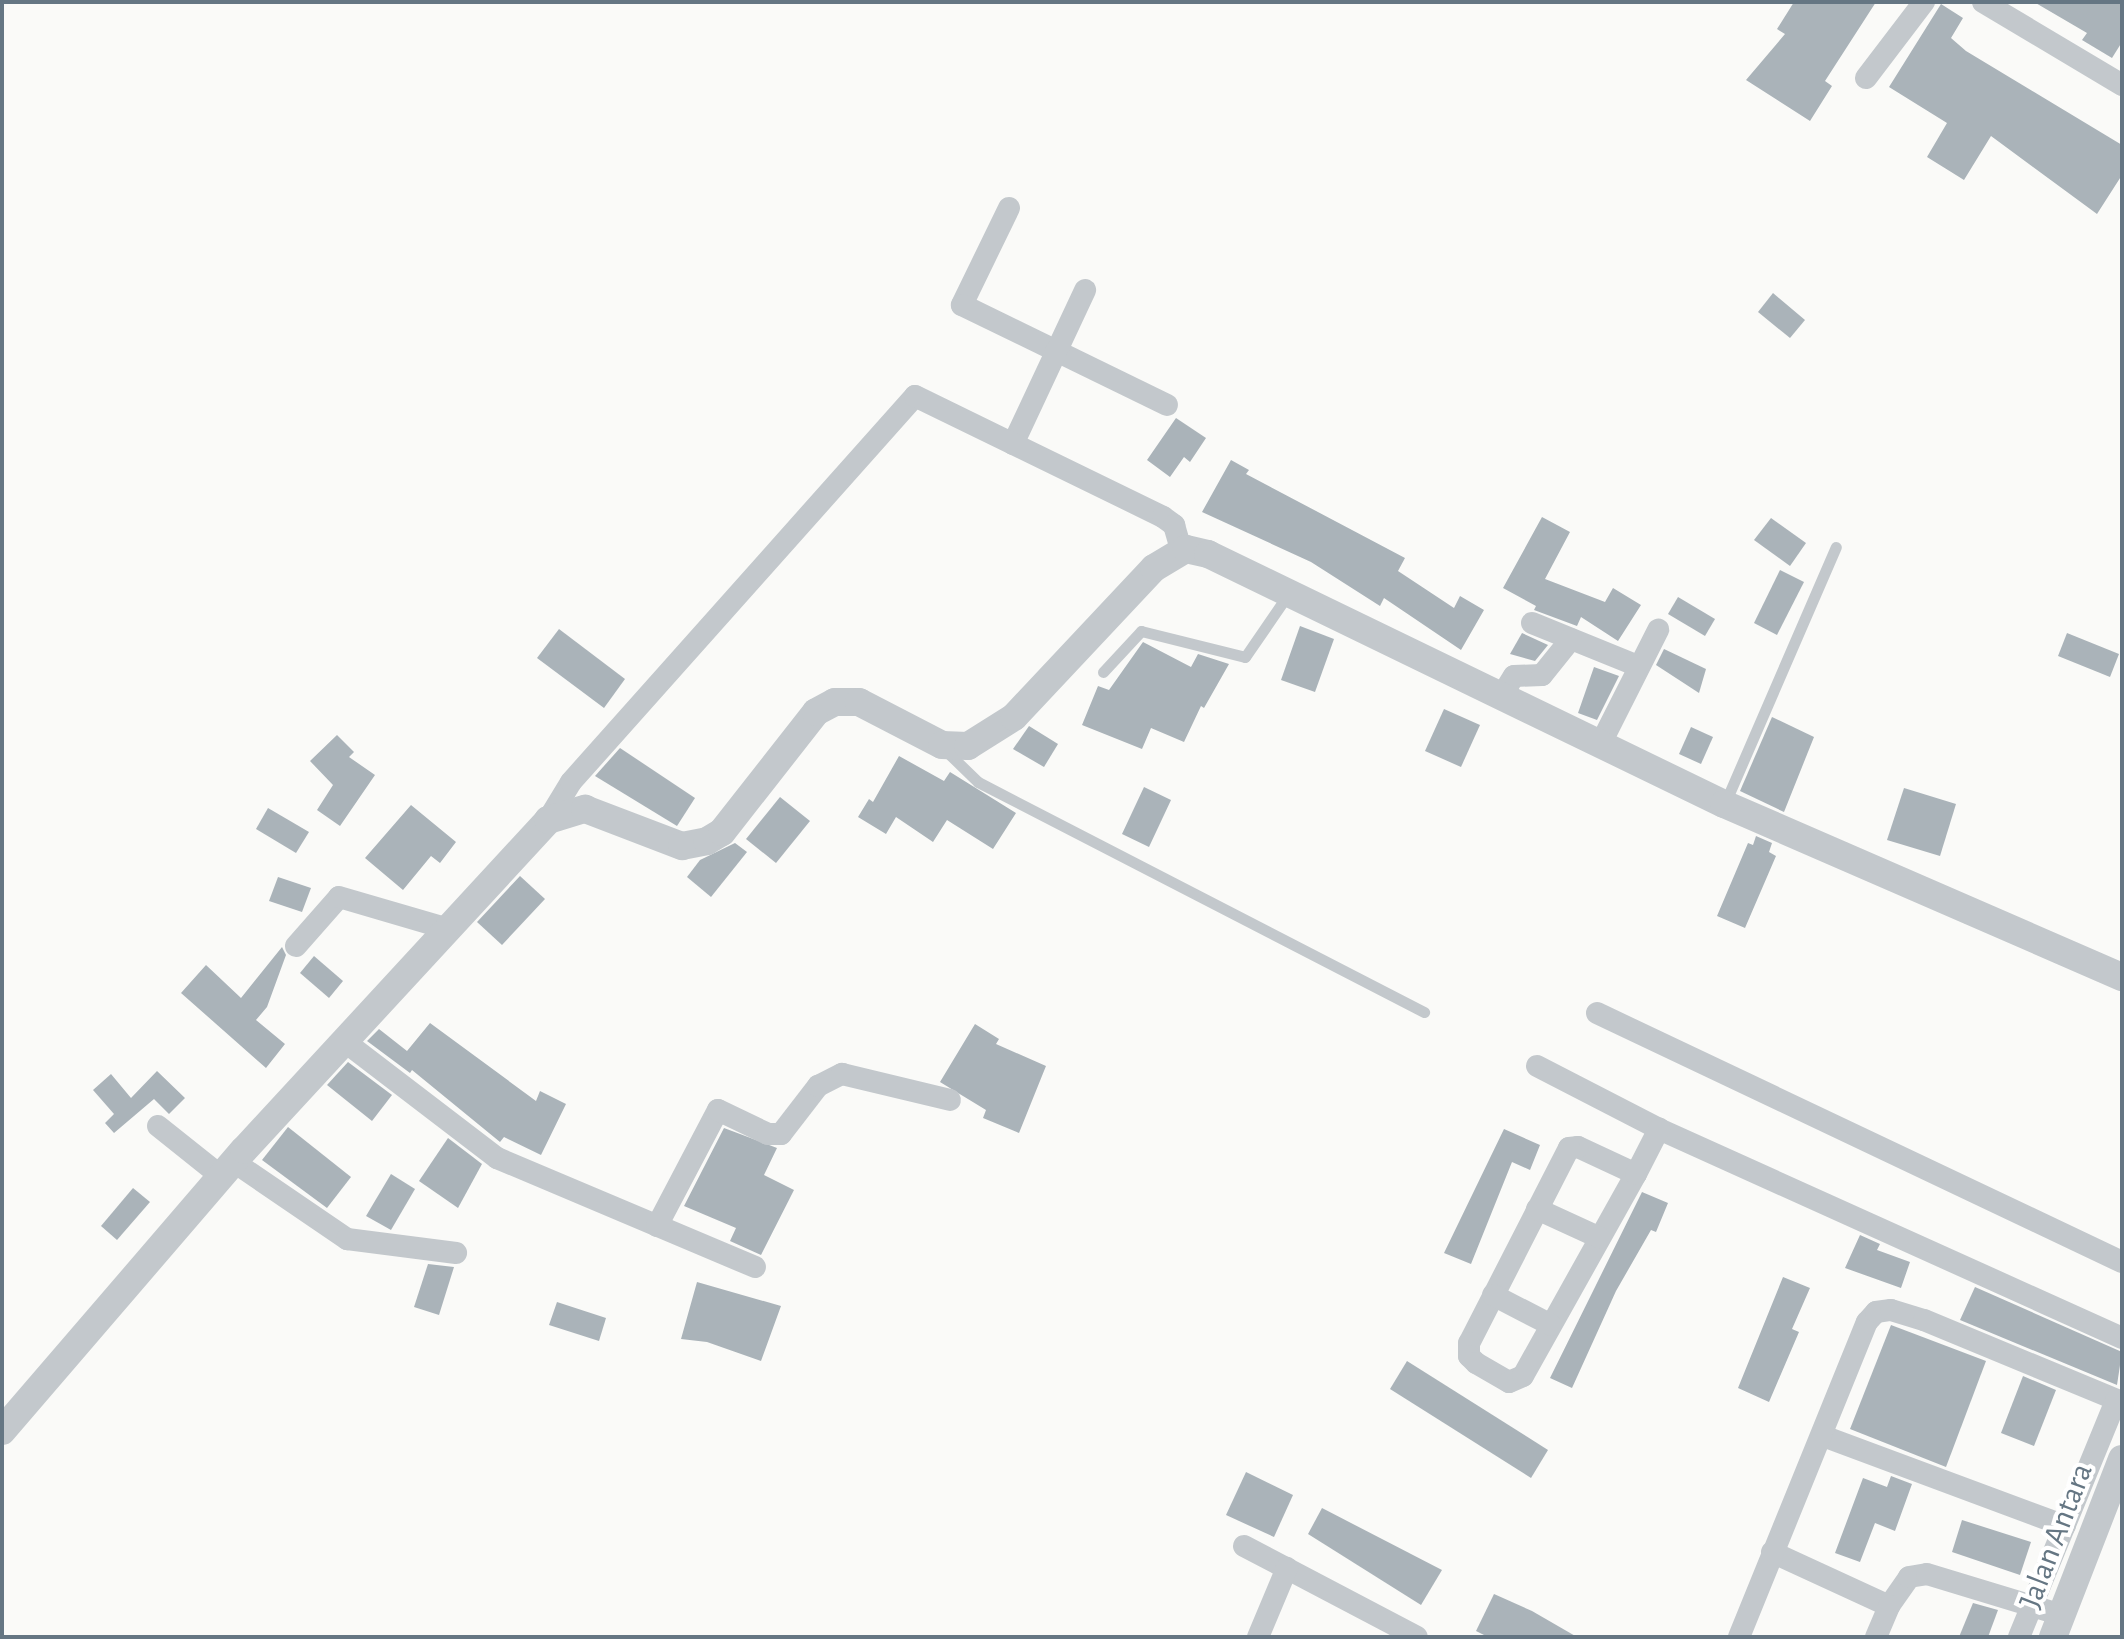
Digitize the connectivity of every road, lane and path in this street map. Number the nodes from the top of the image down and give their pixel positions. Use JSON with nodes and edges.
{"nodes":[{"id":1,"x":1924,"y":2,"type":"edge"},
{"id":2,"x":1983,"y":2,"type":"edge"},
{"id":3,"x":1866,"y":78,"type":"dead end"},
{"id":4,"x":2122,"y":85,"type":"edge"},
{"id":5,"x":1009,"y":208,"type":"dead end"},
{"id":6,"x":1085,"y":290,"type":"dead end"},
{"id":7,"x":1056,"y":351,"type":"junction"},
{"id":8,"x":1167,"y":405,"type":"dead end"},
{"id":9,"x":1013,"y":444,"type":"junction"},
{"id":10,"x":1836,"y":547,"type":"dead end"},
{"id":11,"x":1181,"y":550,"type":"junction"},
{"id":12,"x":1289,"y":593,"type":"junction"},
{"id":13,"x":1532,"y":623,"type":"dead end"},
{"id":14,"x":1658,"y":630,"type":"dead end"},
{"id":15,"x":1571,"y":639,"type":"junction"},
{"id":16,"x":1638,"y":666,"type":"junction"},
{"id":17,"x":1103,"y":672,"type":"dead end"},
{"id":18,"x":1502,"y":695,"type":"junction"},
{"id":19,"x":1601,"y":743,"type":"junction"},
{"id":20,"x":942,"y":745,"type":"junction"},
{"id":21,"x":1724,"y":804,"type":"junction"},
{"id":22,"x":548,"y":820,"type":"junction"},
{"id":23,"x":445,"y":928,"type":"junction"},
{"id":24,"x":296,"y":946,"type":"dead end"},
{"id":25,"x":2122,"y":977,"type":"edge"},
{"id":26,"x":1424,"y":1012,"type":"dead end"},
{"id":27,"x":1597,"y":1013,"type":"dead end"},
{"id":28,"x":344,"y":1041,"type":"junction"},
{"id":29,"x":1537,"y":1066,"type":"dead end"},
{"id":30,"x":950,"y":1100,"type":"dead end"},
{"id":31,"x":158,"y":1126,"type":"dead end"},
{"id":32,"x":1659,"y":1129,"type":"junction"},
{"id":33,"x":228,"y":1170,"type":"junction"},
{"id":34,"x":1636,"y":1174,"type":"junction"},
{"id":35,"x":1537,"y":1209,"type":"junction"},
{"id":36,"x":657,"y":1226,"type":"junction"},
{"id":37,"x":1600,"y":1238,"type":"junction"},
{"id":38,"x":456,"y":1253,"type":"dead end"},
{"id":39,"x":2122,"y":1262,"type":"edge"},
{"id":40,"x":755,"y":1267,"type":"dead end"},
{"id":41,"x":1493,"y":1295,"type":"junction"},
{"id":42,"x":1551,"y":1325,"type":"junction"},
{"id":43,"x":2122,"y":1338,"type":"edge"},
{"id":44,"x":2119,"y":1401,"type":"edge"},
{"id":45,"x":2,"y":1431,"type":"edge"},
{"id":46,"x":1823,"y":1436,"type":"junction"},
{"id":47,"x":2122,"y":1459,"type":"edge"},
{"id":48,"x":2065,"y":1526,"type":"junction"},
{"id":49,"x":1244,"y":1546,"type":"dead end"},
{"id":50,"x":1772,"y":1552,"type":"junction"},
{"id":51,"x":1287,"y":1568,"type":"junction"},
{"id":52,"x":1889,"y":1606,"type":"junction"},
{"id":53,"x":2030,"y":1610,"type":"junction"},
{"id":54,"x":2058,"y":1626,"type":"edge"},
{"id":55,"x":1389,"y":1631,"type":"edge"},
{"id":56,"x":1258,"y":1637,"type":"edge"},
{"id":57,"x":1417,"y":1637,"type":"edge"},
{"id":58,"x":1739,"y":1637,"type":"edge"},
{"id":59,"x":1876,"y":1637,"type":"edge"},
{"id":60,"x":2019,"y":1637,"type":"edge"}],
"edges":[{"from":1,"to":3,"type":"street"},
{"from":2,"to":4,"type":"street"},
{"from":5,"to":7,"type":"street"},
{"from":6,"to":7,"type":"street"},
{"from":7,"to":8,"type":"street"},
{"from":7,"to":9,"type":"street"},
{"from":9,"to":11,"type":"street"},
{"from":9,"to":22,"type":"street"},
{"from":10,"to":21,"type":"lane"},
{"from":11,"to":12,"type":"street"},
{"from":11,"to":20,"type":"street"},
{"from":12,"to":17,"type":"lane"},
{"from":12,"to":18,"type":"street"},
{"from":13,"to":15,"type":"street"},
{"from":14,"to":16,"type":"street"},
{"from":15,"to":16,"type":"street"},
{"from":15,"to":18,"type":"street"},
{"from":16,"to":19,"type":"street"},
{"from":18,"to":19,"type":"street"},
{"from":19,"to":21,"type":"street"},
{"from":20,"to":22,"type":"street"},
{"from":20,"to":26,"type":"lane"},
{"from":21,"to":25,"type":"street"},
{"from":22,"to":23,"type":"street"},
{"from":23,"to":24,"type":"street"},
{"from":23,"to":28,"type":"street"},
{"from":27,"to":39,"type":"street"},
{"from":28,"to":33,"type":"street"},
{"from":28,"to":36,"type":"street"},
{"from":29,"to":32,"type":"street"},
{"from":30,"to":36,"type":"street"},
{"from":31,"to":33,"type":"street"},
{"from":32,"to":34,"type":"street"},
{"from":32,"to":43,"type":"street"},
{"from":33,"to":38,"type":"street"},
{"from":33,"to":45,"type":"street"},
{"from":34,"to":35,"type":"street"},
{"from":34,"to":37,"type":"street"},
{"from":35,"to":37,"type":"street"},
{"from":35,"to":41,"type":"street"},
{"from":36,"to":40,"type":"street"},
{"from":37,"to":42,"type":"street"},
{"from":41,"to":42,"type":"street"},
{"from":41,"to":42,"type":"street"},
{"from":44,"to":46,"type":"street"},
{"from":44,"to":48,"type":"street"},
{"from":46,"to":48,"type":"street"},
{"from":46,"to":50,"type":"street"},
{"from":47,"to":54,"type":"street","name":"Jalan Antara"},
{"from":48,"to":53,"type":"street"},
{"from":49,"to":51,"type":"street"},
{"from":50,"to":52,"type":"street"},
{"from":50,"to":58,"type":"street"},
{"from":51,"to":55,"type":"street"},
{"from":51,"to":56,"type":"street"},
{"from":52,"to":53,"type":"street"},
{"from":52,"to":59,"type":"street"},
{"from":53,"to":54,"type":"street"},
{"from":53,"to":60,"type":"street"},
{"from":55,"to":57,"type":"street"}]}
